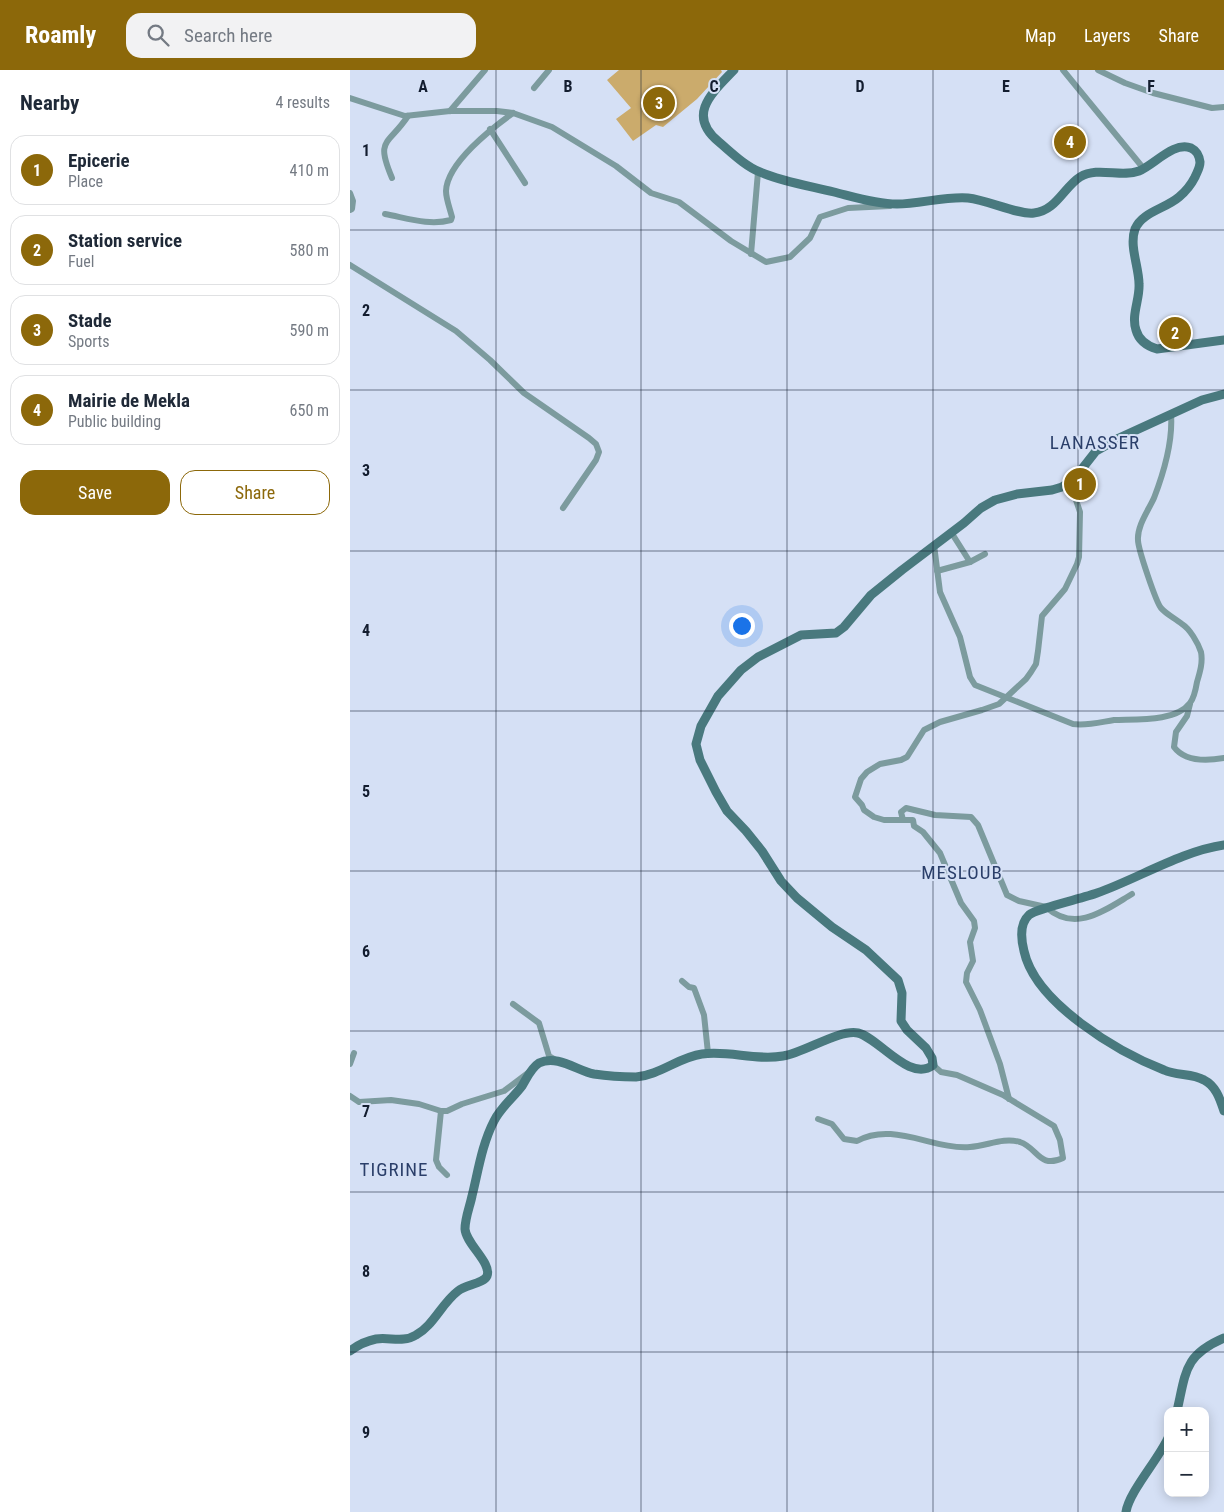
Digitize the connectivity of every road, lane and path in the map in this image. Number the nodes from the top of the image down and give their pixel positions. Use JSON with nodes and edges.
{"nodes":[{"id":1,"x":485,"y":70,"type":"edge"},
{"id":2,"x":549,"y":70,"type":"edge"},
{"id":3,"x":734,"y":70,"type":"edge"},
{"id":4,"x":1063,"y":70,"type":"edge"},
{"id":5,"x":1098,"y":70,"type":"edge"},
{"id":6,"x":534,"y":88,"type":"dead end"},
{"id":7,"x":350,"y":98,"type":"edge"},
{"id":8,"x":1224,"y":107,"type":"edge"},
{"id":9,"x":450,"y":111,"type":"junction"},
{"id":10,"x":513,"y":113,"type":"junction"},
{"id":11,"x":408,"y":116,"type":"junction"},
{"id":12,"x":490,"y":129,"type":"junction"},
{"id":13,"x":1144,"y":169,"type":"junction"},
{"id":14,"x":758,"y":172,"type":"junction"},
{"id":15,"x":392,"y":178,"type":"dead end"},
{"id":16,"x":525,"y":183,"type":"dead end"},
{"id":17,"x":350,"y":193,"type":"edge"},
{"id":18,"x":911,"y":204,"type":"junction"},
{"id":19,"x":350,"y":210,"type":"edge"},
{"id":20,"x":385,"y":214,"type":"dead end"},
{"id":21,"x":751,"y":254,"type":"junction"},
{"id":22,"x":350,"y":265,"type":"edge"},
{"id":23,"x":1224,"y":340,"type":"edge"},
{"id":24,"x":1224,"y":394,"type":"edge"},
{"id":25,"x":1171,"y":414,"type":"junction"},
{"id":26,"x":1070,"y":482,"type":"junction"},
{"id":27,"x":563,"y":508,"type":"dead end"},
{"id":28,"x":951,"y":532,"type":"junction"},
{"id":29,"x":934,"y":545,"type":"junction"},
{"id":30,"x":985,"y":554,"type":"dead end"},
{"id":31,"x":970,"y":562,"type":"junction"},
{"id":32,"x":936,"y":571,"type":"junction"},
{"id":33,"x":1007,"y":698,"type":"junction"},
{"id":34,"x":1191,"y":703,"type":"junction"},
{"id":35,"x":1224,"y":758,"type":"edge"},
{"id":36,"x":903,"y":820,"type":"junction"},
{"id":37,"x":1224,"y":845,"type":"edge"},
{"id":38,"x":1132,"y":894,"type":"dead end"},
{"id":39,"x":1048,"y":908,"type":"junction"},
{"id":40,"x":682,"y":981,"type":"dead end"},
{"id":41,"x":513,"y":1004,"type":"dead end"},
{"id":42,"x":354,"y":1053,"type":"dead end"},
{"id":43,"x":708,"y":1053,"type":"junction"},
{"id":44,"x":557,"y":1061,"type":"junction"},
{"id":45,"x":350,"y":1064,"type":"edge"},
{"id":46,"x":932,"y":1065,"type":"junction"},
{"id":47,"x":532,"y":1069,"type":"junction"},
{"id":48,"x":350,"y":1096,"type":"edge"},
{"id":49,"x":1009,"y":1099,"type":"junction"},
{"id":50,"x":441,"y":1111,"type":"junction"},
{"id":51,"x":1224,"y":1111,"type":"edge"},
{"id":52,"x":818,"y":1119,"type":"dead end"},
{"id":53,"x":447,"y":1176,"type":"dead end"},
{"id":54,"x":1224,"y":1338,"type":"edge"},
{"id":55,"x":350,"y":1351,"type":"edge"},
{"id":56,"x":1178,"y":1407,"type":"edge"},
{"id":57,"x":1164,"y":1446,"type":"edge"},
{"id":58,"x":1126,"y":1512,"type":"edge"}],
"edges":[{"from":1,"to":9,"type":"street"},
{"from":2,"to":6,"type":"street"},
{"from":3,"to":14,"type":"street"},
{"from":4,"to":13,"type":"street"},
{"from":5,"to":8,"type":"street"},
{"from":7,"to":11,"type":"street"},
{"from":9,"to":10,"type":"street"},
{"from":9,"to":11,"type":"street"},
{"from":10,"to":12,"type":"street"},
{"from":10,"to":21,"type":"street"},
{"from":11,"to":15,"type":"street"},
{"from":12,"to":16,"type":"street"},
{"from":12,"to":20,"type":"street"},
{"from":13,"to":18,"type":"street"},
{"from":13,"to":23,"type":"street"},
{"from":14,"to":18,"type":"street"},
{"from":14,"to":21,"type":"street"},
{"from":17,"to":19,"type":"street"},
{"from":18,"to":21,"type":"street"},
{"from":22,"to":27,"type":"street"},
{"from":24,"to":25,"type":"street"},
{"from":25,"to":26,"type":"street"},
{"from":25,"to":34,"type":"street"},
{"from":26,"to":28,"type":"street"},
{"from":26,"to":33,"type":"street"},
{"from":28,"to":29,"type":"street"},
{"from":28,"to":31,"type":"street"},
{"from":29,"to":32,"type":"street"},
{"from":29,"to":46,"type":"street"},
{"from":30,"to":31,"type":"street"},
{"from":31,"to":32,"type":"street"},
{"from":32,"to":33,"type":"street"},
{"from":33,"to":34,"type":"street"},
{"from":33,"to":36,"type":"street"},
{"from":34,"to":35,"type":"street"},
{"from":36,"to":39,"type":"street"},
{"from":36,"to":49,"type":"street"},
{"from":37,"to":39,"type":"street"},
{"from":38,"to":39,"type":"street"},
{"from":39,"to":51,"type":"street"},
{"from":40,"to":43,"type":"street"},
{"from":41,"to":44,"type":"street"},
{"from":42,"to":45,"type":"street"},
{"from":43,"to":44,"type":"street"},
{"from":43,"to":46,"type":"street"},
{"from":44,"to":47,"type":"street"},
{"from":46,"to":49,"type":"street"},
{"from":47,"to":50,"type":"street"},
{"from":47,"to":55,"type":"street"},
{"from":48,"to":50,"type":"street"},
{"from":49,"to":52,"type":"street"},
{"from":50,"to":53,"type":"street"},
{"from":54,"to":56,"type":"street"},
{"from":57,"to":58,"type":"street"}]}
